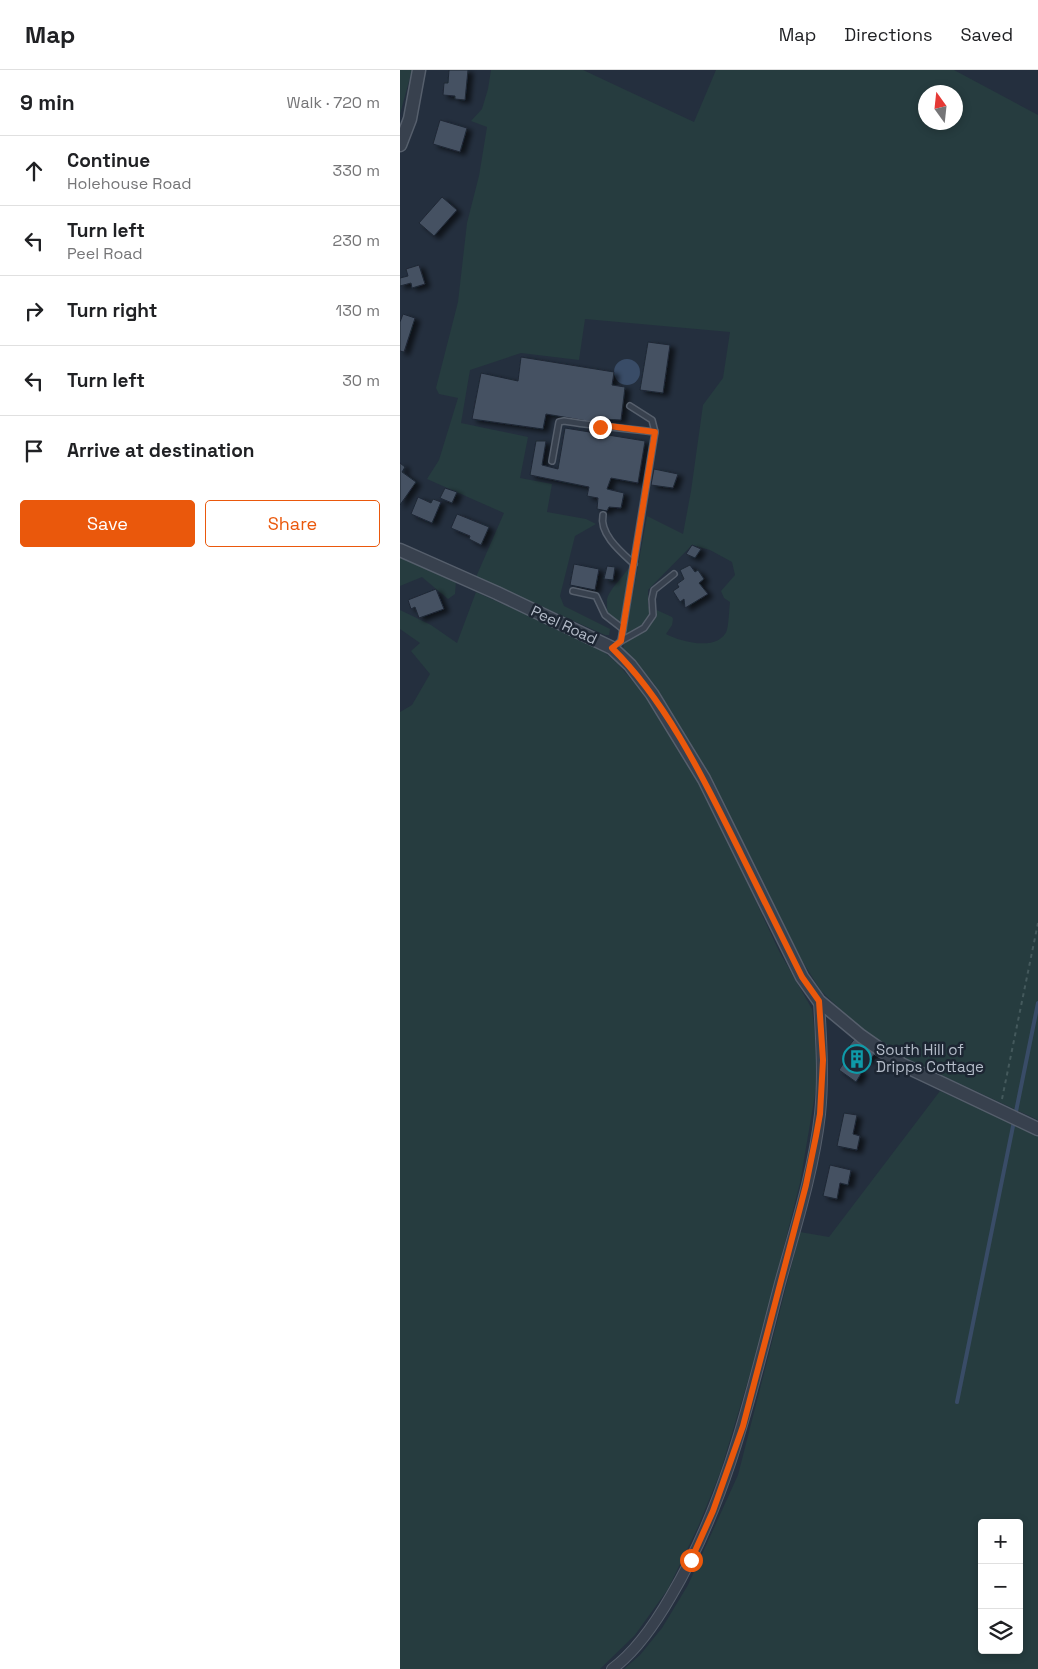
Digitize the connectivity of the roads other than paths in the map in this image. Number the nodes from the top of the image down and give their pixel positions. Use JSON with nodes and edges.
{"nodes":[{"id":1,"x":419,"y":70,"type":"edge"},
{"id":2,"x":400,"y":146,"type":"edge"},
{"id":3,"x":630,"y":406,"type":"dead end"},
{"id":4,"x":655,"y":432,"type":"junction"},
{"id":5,"x":552,"y":461,"type":"dead end"},
{"id":6,"x":603,"y":515,"type":"dead end"},
{"id":7,"x":400,"y":550,"type":"edge"},
{"id":8,"x":634,"y":564,"type":"junction"},
{"id":9,"x":674,"y":574,"type":"dead end"},
{"id":10,"x":573,"y":591,"type":"dead end"},
{"id":11,"x":623,"y":629,"type":"junction"},
{"id":12,"x":617,"y":645,"type":"junction"},
{"id":13,"x":819,"y":1001,"type":"junction"},
{"id":14,"x":1038,"y":1129,"type":"edge"},
{"id":15,"x":612,"y":1669,"type":"edge"}],
"edges":[{"from":1,"to":2,"type":"street"},
{"from":3,"to":4,"type":"lane"},
{"from":4,"to":5,"type":"lane"},
{"from":4,"to":8,"type":"lane"},
{"from":6,"to":8,"type":"lane"},
{"from":7,"to":12,"type":"street","name":"Peel Road"},
{"from":8,"to":11,"type":"lane"},
{"from":9,"to":12,"type":"lane"},
{"from":10,"to":11,"type":"lane"},
{"from":11,"to":12,"type":"lane"},
{"from":12,"to":13,"type":"street","name":"Peel Road"},
{"from":13,"to":14,"type":"street","name":"Peel Road"},
{"from":13,"to":15,"type":"street"}]}
